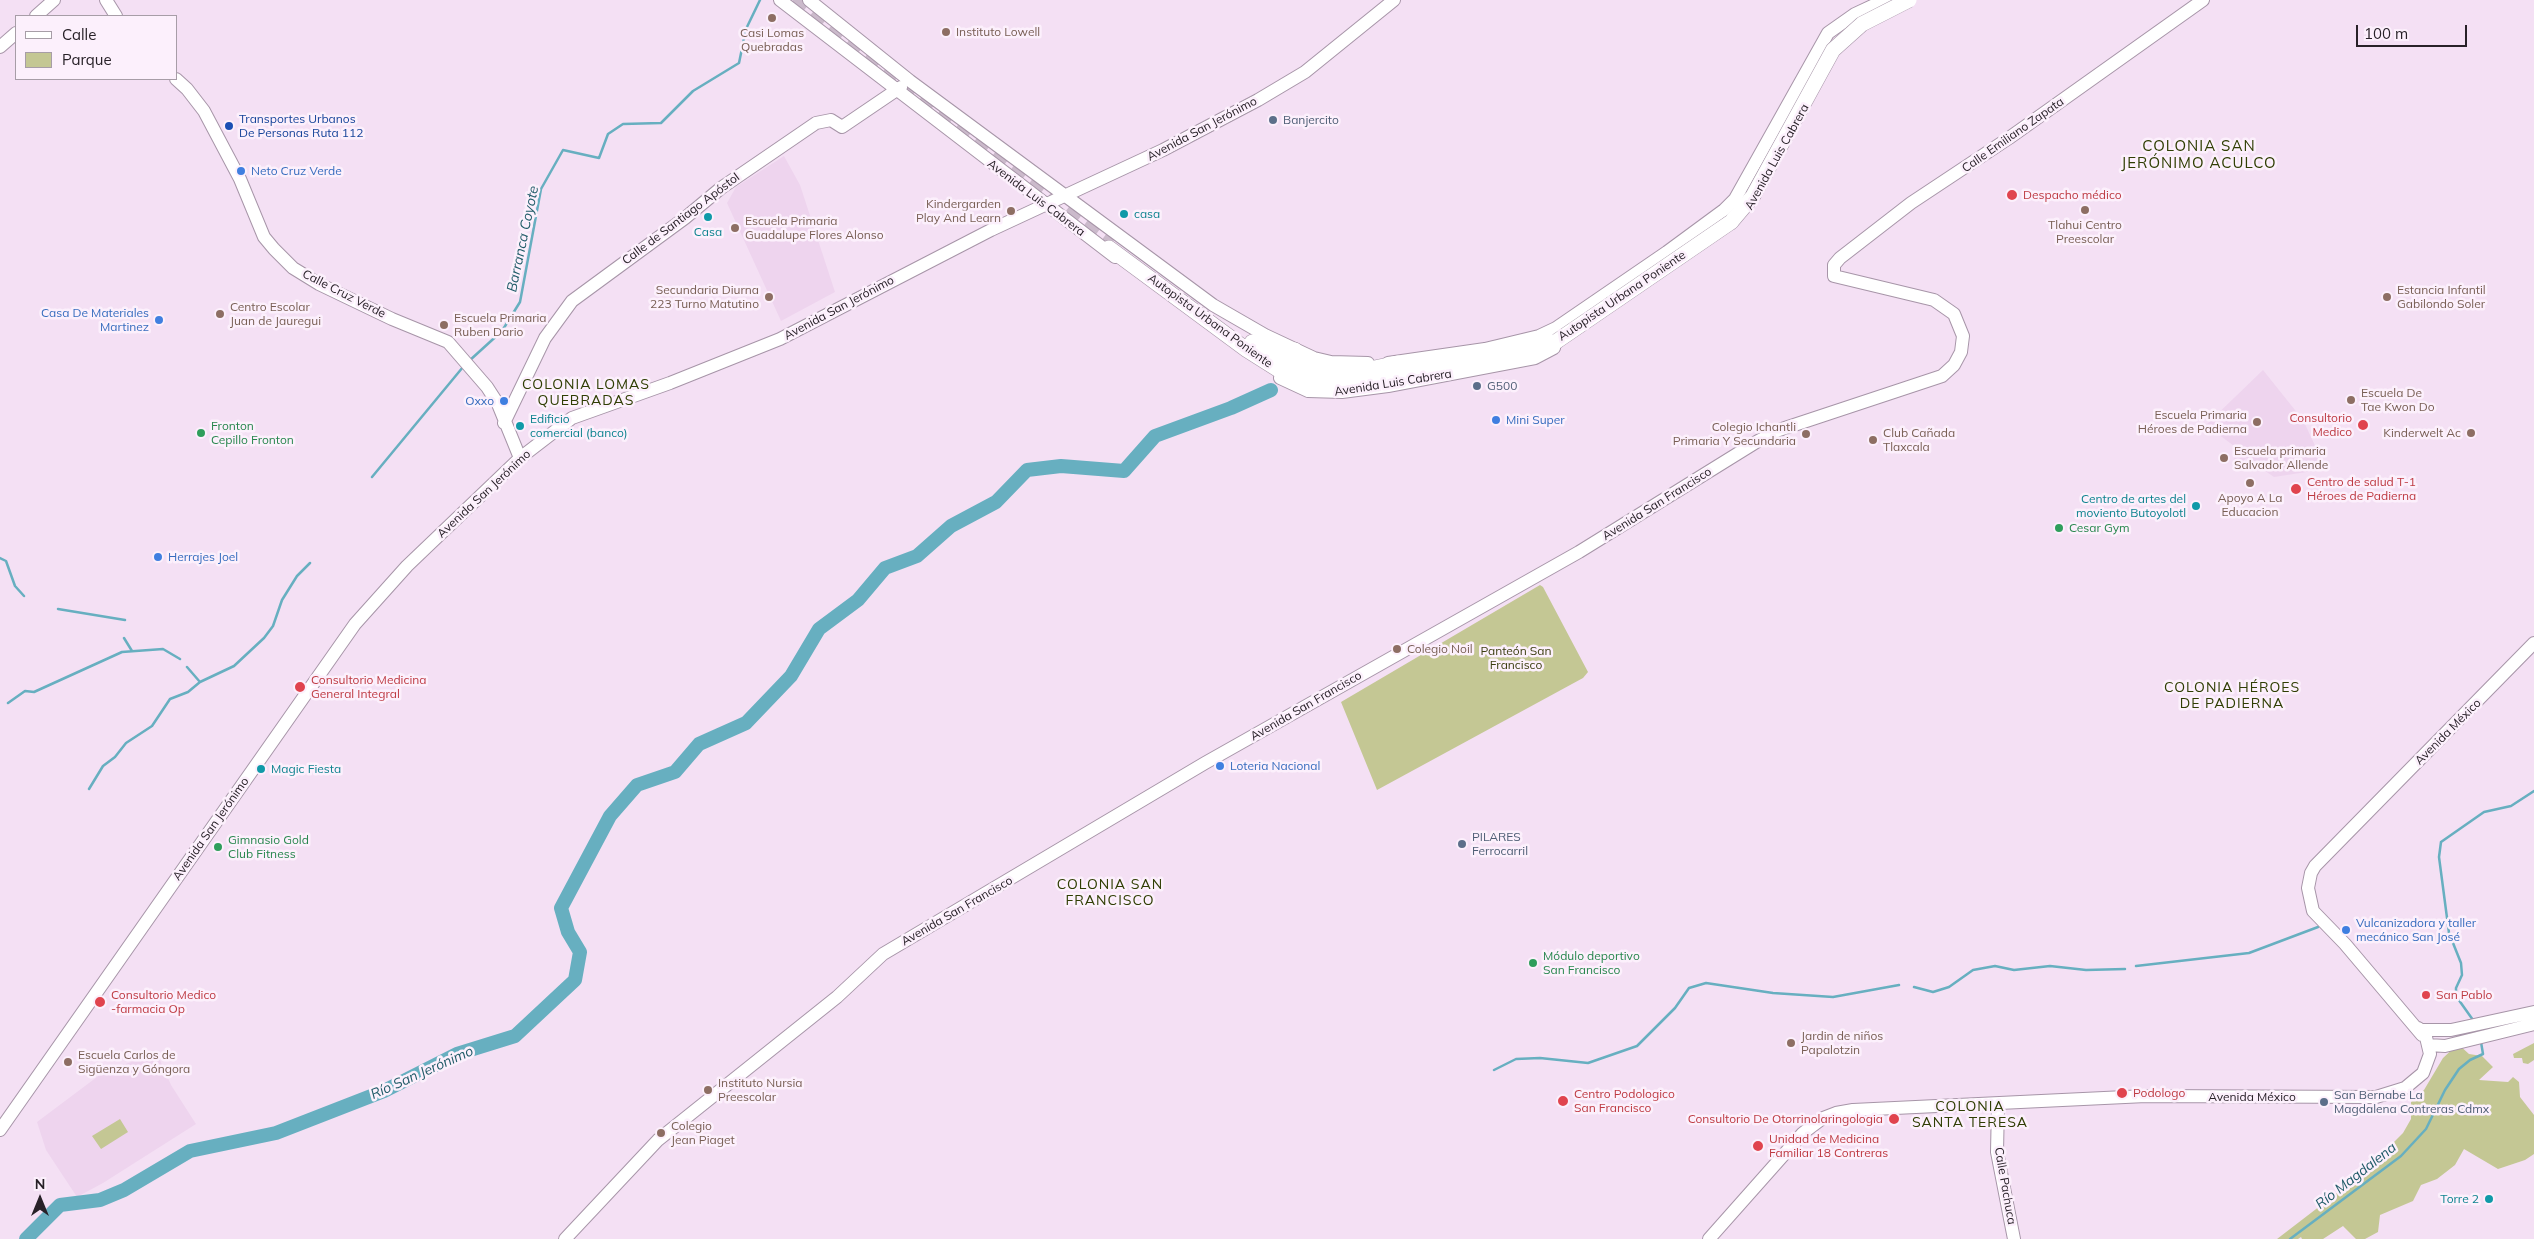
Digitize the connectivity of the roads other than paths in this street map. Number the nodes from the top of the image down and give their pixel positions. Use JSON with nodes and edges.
{"nodes":[{"id":1,"x":54,"y":0,"type":"edge"},
{"id":2,"x":106,"y":0,"type":"edge"},
{"id":3,"x":780,"y":0,"type":"edge"},
{"id":4,"x":809,"y":0,"type":"edge"},
{"id":5,"x":1394,"y":0,"type":"edge"},
{"id":6,"x":1909,"y":0,"type":"edge"},
{"id":7,"x":1918,"y":0,"type":"edge"},
{"id":8,"x":2203,"y":0,"type":"edge"},
{"id":9,"x":1886,"y":1,"type":"edge"},
{"id":10,"x":37,"y":15,"type":"edge"},
{"id":11,"x":115,"y":15,"type":"edge"},
{"id":12,"x":1885,"y":16,"type":"junction"},
{"id":13,"x":15,"y":34,"type":"edge"},
{"id":14,"x":0,"y":47,"type":"edge"},
{"id":15,"x":177,"y":80,"type":"edge"},
{"id":16,"x":910,"y":81,"type":"junction"},
{"id":17,"x":895,"y":91,"type":"junction"},
{"id":18,"x":1045,"y":180,"type":"junction"},
{"id":19,"x":1031,"y":194,"type":"junction"},
{"id":20,"x":1064,"y":194,"type":"junction"},
{"id":21,"x":1044,"y":204,"type":"junction"},
{"id":22,"x":1096,"y":218,"type":"junction"},
{"id":23,"x":1699,"y":228,"type":"junction"},
{"id":24,"x":1084,"y":234,"type":"junction"},
{"id":25,"x":1713,"y":242,"type":"junction"},
{"id":26,"x":1834,"y":276,"type":"joint"},
{"id":27,"x":1554,"y":337,"type":"junction"},
{"id":28,"x":1251,"y":342,"type":"junction"},
{"id":29,"x":1485,"y":348,"type":"junction"},
{"id":30,"x":1294,"y":350,"type":"junction"},
{"id":31,"x":1514,"y":351,"type":"junction"},
{"id":32,"x":1272,"y":354,"type":"junction"},
{"id":33,"x":1306,"y":362,"type":"junction"},
{"id":34,"x":1377,"y":363,"type":"junction"},
{"id":35,"x":1398,"y":363,"type":"junction"},
{"id":36,"x":1495,"y":363,"type":"junction"},
{"id":37,"x":1285,"y":374,"type":"junction"},
{"id":38,"x":1414,"y":381,"type":"joint"},
{"id":39,"x":1327,"y":393,"type":"junction"},
{"id":40,"x":504,"y":423,"type":"junction"},
{"id":41,"x":520,"y":458,"type":"junction"},
{"id":42,"x":2534,"y":643,"type":"edge"},
{"id":43,"x":2534,"y":1012,"type":"edge"},
{"id":44,"x":2534,"y":1024,"type":"edge"},
{"id":45,"x":2488,"y":1028,"type":"junction"},
{"id":46,"x":2420,"y":1029,"type":"junction"},
{"id":47,"x":2451,"y":1030,"type":"junction"},
{"id":48,"x":2428,"y":1045,"type":"junction"},
{"id":49,"x":1998,"y":1104,"type":"junction"},
{"id":50,"x":0,"y":1130,"type":"edge"},
{"id":51,"x":565,"y":1239,"type":"edge"},
{"id":52,"x":1709,"y":1239,"type":"edge"},
{"id":53,"x":2014,"y":1239,"type":"edge"}],
"edges":[{"from":1,"to":10,"type":"street"},
{"from":2,"to":11,"type":"street"},
{"from":3,"to":17,"type":"street","name":"Avenida Luis Cabrera"},
{"from":4,"to":16,"type":"street","name":"Avenida Luis Cabrera"},
{"from":5,"to":20,"type":"street","name":"Avenida San Jerónimo"},
{"from":6,"to":27,"type":"highway","name":"Autopista Urbana Poniente","bridge":true},
{"from":7,"to":12,"type":"street","name":"Avenida Luis Cabrera"},
{"from":8,"to":26,"type":"street","name":"Calle Emiliano Zapata"},
{"from":9,"to":12,"type":"street"},
{"from":9,"to":23,"type":"street","name":"Avenida Luis Cabrera"},
{"from":9,"to":27,"type":"highway","name":"Autopista Urbana Poniente"},
{"from":12,"to":25,"type":"street","name":"Avenida Luis Cabrera"},
{"from":13,"to":14,"type":"street"},
{"from":15,"to":40,"type":"street","name":"Calle Cruz Verde"},
{"from":16,"to":17,"type":"street","name":"Calle de Santiago Apóstol"},
{"from":16,"to":18,"type":"street","name":"Avenida Luis Cabrera"},
{"from":17,"to":19,"type":"street","name":"Avenida Luis Cabrera"},
{"from":17,"to":40,"type":"street","name":"Calle de Santiago Apóstol"},
{"from":18,"to":19,"type":"street"},
{"from":18,"to":20,"type":"street","name":"Avenida Luis Cabrera"},
{"from":19,"to":21,"type":"street","name":"Avenida Luis Cabrera"},
{"from":20,"to":21,"type":"street","name":"Avenida San Jerónimo"},
{"from":20,"to":22,"type":"street","name":"Avenida Luis Cabrera"},
{"from":21,"to":24,"type":"street","name":"Avenida Luis Cabrera"},
{"from":21,"to":41,"type":"street","name":"Avenida San Jerónimo"},
{"from":22,"to":24,"type":"street"},
{"from":22,"to":30,"type":"street","name":"Avenida Luis Cabrera"},
{"from":23,"to":25,"type":"street"},
{"from":23,"to":29,"type":"street","name":"Avenida Luis Cabrera"},
{"from":24,"to":39,"type":"street","name":"Avenida Luis Cabrera"},
{"from":25,"to":36,"type":"street","name":"Avenida Luis Cabrera"},
{"from":26,"to":51,"type":"street","name":"Avenida San Francisco"},
{"from":27,"to":31,"type":"highway","name":"Autopista Urbana Poniente"},
{"from":28,"to":31,"type":"highway","name":"Autopista Urbana Poniente"},
{"from":28,"to":32,"type":"highway"},
{"from":28,"to":37,"type":"highway","name":"Autopista Urbana Poniente"},
{"from":29,"to":31,"type":"highway"},
{"from":29,"to":35,"type":"street","name":"Avenida Luis Cabrera"},
{"from":30,"to":33,"type":"highway"},
{"from":30,"to":34,"type":"street","name":"Avenida Luis Cabrera"},
{"from":31,"to":36,"type":"highway"},
{"from":31,"to":37,"type":"highway","name":"Autopista Urbana Poniente"},
{"from":32,"to":33,"type":"highway"},
{"from":32,"to":35,"type":"highway"},
{"from":33,"to":34,"type":"highway"},
{"from":34,"to":35,"type":"street","name":"Avenida Luis Cabrera"},
{"from":36,"to":38,"type":"highway"},
{"from":37,"to":39,"type":"highway"},
{"from":38,"to":39,"type":"street","name":"Avenida Luis Cabrera"},
{"from":40,"to":41,"type":"street","name":"Calle Cruz Verde"},
{"from":41,"to":50,"type":"street","name":"Avenida San Jerónimo"},
{"from":42,"to":46,"type":"street","name":"Avenida México"},
{"from":43,"to":45,"type":"street"},
{"from":44,"to":45,"type":"street"},
{"from":45,"to":47,"type":"street"},
{"from":45,"to":48,"type":"street"},
{"from":46,"to":47,"type":"street"},
{"from":46,"to":48,"type":"street","name":"Avenida México"},
{"from":47,"to":48,"type":"street"},
{"from":48,"to":49,"type":"street","name":"Avenida México"},
{"from":49,"to":52,"type":"street","name":"Avenida México"},
{"from":49,"to":53,"type":"street","name":"Calle Pachuca"}]}
